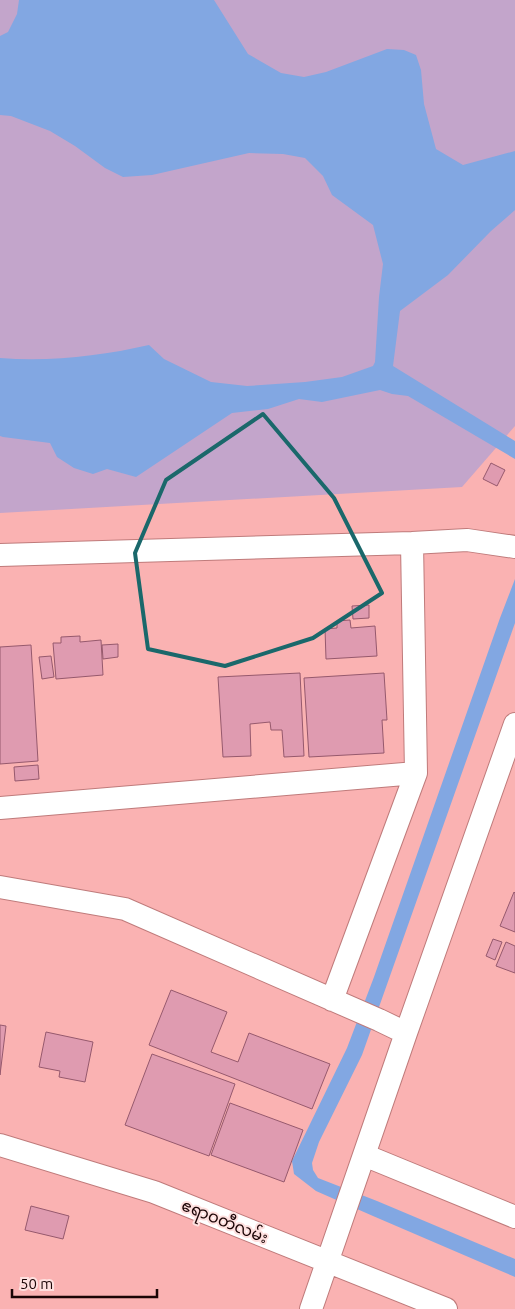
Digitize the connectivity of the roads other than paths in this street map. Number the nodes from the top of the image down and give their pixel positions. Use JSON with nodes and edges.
{"nodes":[{"id":1,"x":412,"y":543,"type":"junction"},
{"id":2,"x":515,"y":547,"type":"edge"},
{"id":3,"x":0,"y":556,"type":"edge"},
{"id":4,"x":515,"y":724,"type":"edge"},
{"id":5,"x":416,"y":773,"type":"junction"},
{"id":6,"x":0,"y":808,"type":"edge"},
{"id":7,"x":0,"y":887,"type":"edge"},
{"id":8,"x":332,"y":1000,"type":"junction"},
{"id":9,"x":406,"y":1033,"type":"junction"},
{"id":10,"x":0,"y":1145,"type":"edge"},
{"id":11,"x":364,"y":1155,"type":"junction"},
{"id":12,"x":515,"y":1217,"type":"edge"},
{"id":13,"x":327,"y":1261,"type":"junction"},
{"id":14,"x":311,"y":1309,"type":"edge"},
{"id":15,"x":446,"y":1309,"type":"edge"}],
"edges":[{"from":1,"to":2,"type":"street"},
{"from":1,"to":3,"type":"street"},
{"from":1,"to":5,"type":"street"},
{"from":4,"to":9,"type":"street"},
{"from":5,"to":6,"type":"street"},
{"from":5,"to":8,"type":"street"},
{"from":7,"to":8,"type":"street"},
{"from":8,"to":9,"type":"street"},
{"from":9,"to":11,"type":"street"},
{"from":10,"to":13,"type":"street","name":"ဧရာဝတီလမ်း"},
{"from":11,"to":12,"type":"street"},
{"from":11,"to":13,"type":"street"},
{"from":13,"to":14,"type":"street"},
{"from":13,"to":15,"type":"street","name":"ဧရာဝတီလမ်း"}]}
